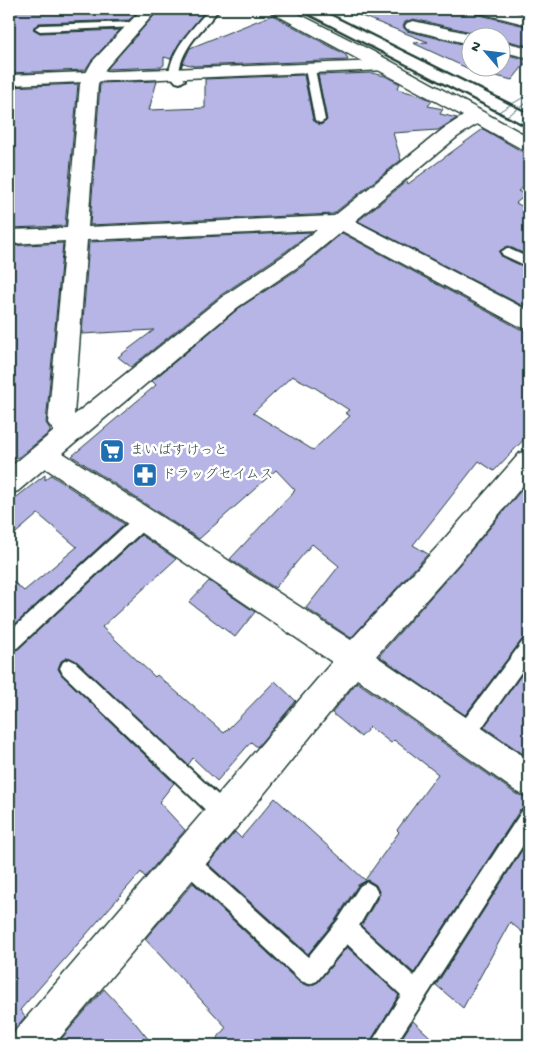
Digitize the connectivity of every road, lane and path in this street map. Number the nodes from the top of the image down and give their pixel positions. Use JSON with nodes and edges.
{"nodes":[{"id":1,"x":150,"y":9,"type":"edge"},
{"id":2,"x":214,"y":9,"type":"edge"},
{"id":3,"x":277,"y":9,"type":"edge"},
{"id":4,"x":482,"y":9,"type":"edge"},
{"id":5,"x":529,"y":20,"type":"edge"},
{"id":6,"x":414,"y":24,"type":"dead end"},
{"id":7,"x":134,"y":25,"type":"junction"},
{"id":8,"x":40,"y":28,"type":"dead end"},
{"id":9,"x":51,"y":28,"type":"junction"},
{"id":10,"x":460,"y":36,"type":"edge"},
{"id":11,"x":48,"y":41,"type":"dead end"},
{"id":12,"x":510,"y":48,"type":"edge"},
{"id":13,"x":529,"y":53,"type":"edge"},
{"id":14,"x":382,"y":66,"type":"junction"},
{"id":15,"x":310,"y":69,"type":"junction"},
{"id":16,"x":92,"y":77,"type":"junction"},
{"id":17,"x":177,"y":77,"type":"junction"},
{"id":18,"x":9,"y":80,"type":"edge"},
{"id":19,"x":477,"y":115,"type":"junction"},
{"id":20,"x":320,"y":120,"type":"dead end"},
{"id":21,"x":529,"y":145,"type":"edge"},
{"id":22,"x":341,"y":222,"type":"junction"},
{"id":23,"x":76,"y":234,"type":"junction"},
{"id":24,"x":9,"y":237,"type":"edge"},
{"id":25,"x":507,"y":252,"type":"dead end"},
{"id":26,"x":529,"y":263,"type":"edge"},
{"id":27,"x":529,"y":321,"type":"edge"},
{"id":28,"x":73,"y":432,"type":"junction"},
{"id":29,"x":529,"y":460,"type":"edge"},
{"id":30,"x":21,"y":470,"type":"edge"},
{"id":31,"x":143,"y":520,"type":"junction"},
{"id":32,"x":10,"y":642,"type":"dead end"},
{"id":33,"x":529,"y":647,"type":"edge"},
{"id":34,"x":354,"y":659,"type":"junction"},
{"id":35,"x":69,"y":668,"type":"dead end"},
{"id":36,"x":464,"y":736,"type":"junction"},
{"id":37,"x":529,"y":780,"type":"edge"},
{"id":38,"x":225,"y":815,"type":"junction"},
{"id":39,"x":529,"y":818,"type":"edge"},
{"id":40,"x":187,"y":861,"type":"junction"},
{"id":41,"x":367,"y":894,"type":"dead end"},
{"id":42,"x":346,"y":928,"type":"junction"},
{"id":43,"x":416,"y":993,"type":"junction"},
{"id":44,"x":28,"y":1045,"type":"edge"},
{"id":45,"x":382,"y":1045,"type":"edge"}],
"edges":[{"from":1,"to":7,"type":"street"},
{"from":2,"to":17,"type":"lane"},
{"from":3,"to":14,"type":"street"},
{"from":4,"to":5,"type":"street"},
{"from":6,"to":10,"type":"street"},
{"from":7,"to":9,"type":"lane"},
{"from":7,"to":16,"type":"street"},
{"from":8,"to":9,"type":"lane"},
{"from":9,"to":11,"type":"lane"},
{"from":12,"to":13,"type":"street"},
{"from":14,"to":15,"type":"street"},
{"from":14,"to":19,"type":"street"},
{"from":15,"to":17,"type":"street"},
{"from":15,"to":20,"type":"lane"},
{"from":16,"to":17,"type":"street"},
{"from":16,"to":18,"type":"street"},
{"from":16,"to":23,"type":"street"},
{"from":19,"to":21,"type":"street"},
{"from":19,"to":22,"type":"street"},
{"from":22,"to":23,"type":"street"},
{"from":22,"to":27,"type":"street"},
{"from":22,"to":28,"type":"street"},
{"from":23,"to":24,"type":"street"},
{"from":23,"to":28,"type":"street"},
{"from":25,"to":26,"type":"lane"},
{"from":28,"to":30,"type":"street"},
{"from":29,"to":34,"type":"street"},
{"from":30,"to":31,"type":"street"},
{"from":31,"to":32,"type":"lane"},
{"from":31,"to":34,"type":"street"},
{"from":33,"to":36,"type":"lane"},
{"from":34,"to":36,"type":"street"},
{"from":34,"to":38,"type":"street"},
{"from":35,"to":38,"type":"lane"},
{"from":36,"to":37,"type":"street"},
{"from":38,"to":40,"type":"street"},
{"from":39,"to":43,"type":"lane"},
{"from":40,"to":42,"type":"lane"},
{"from":40,"to":44,"type":"street"},
{"from":41,"to":42,"type":"lane"},
{"from":42,"to":43,"type":"lane"},
{"from":43,"to":45,"type":"lane"}]}
